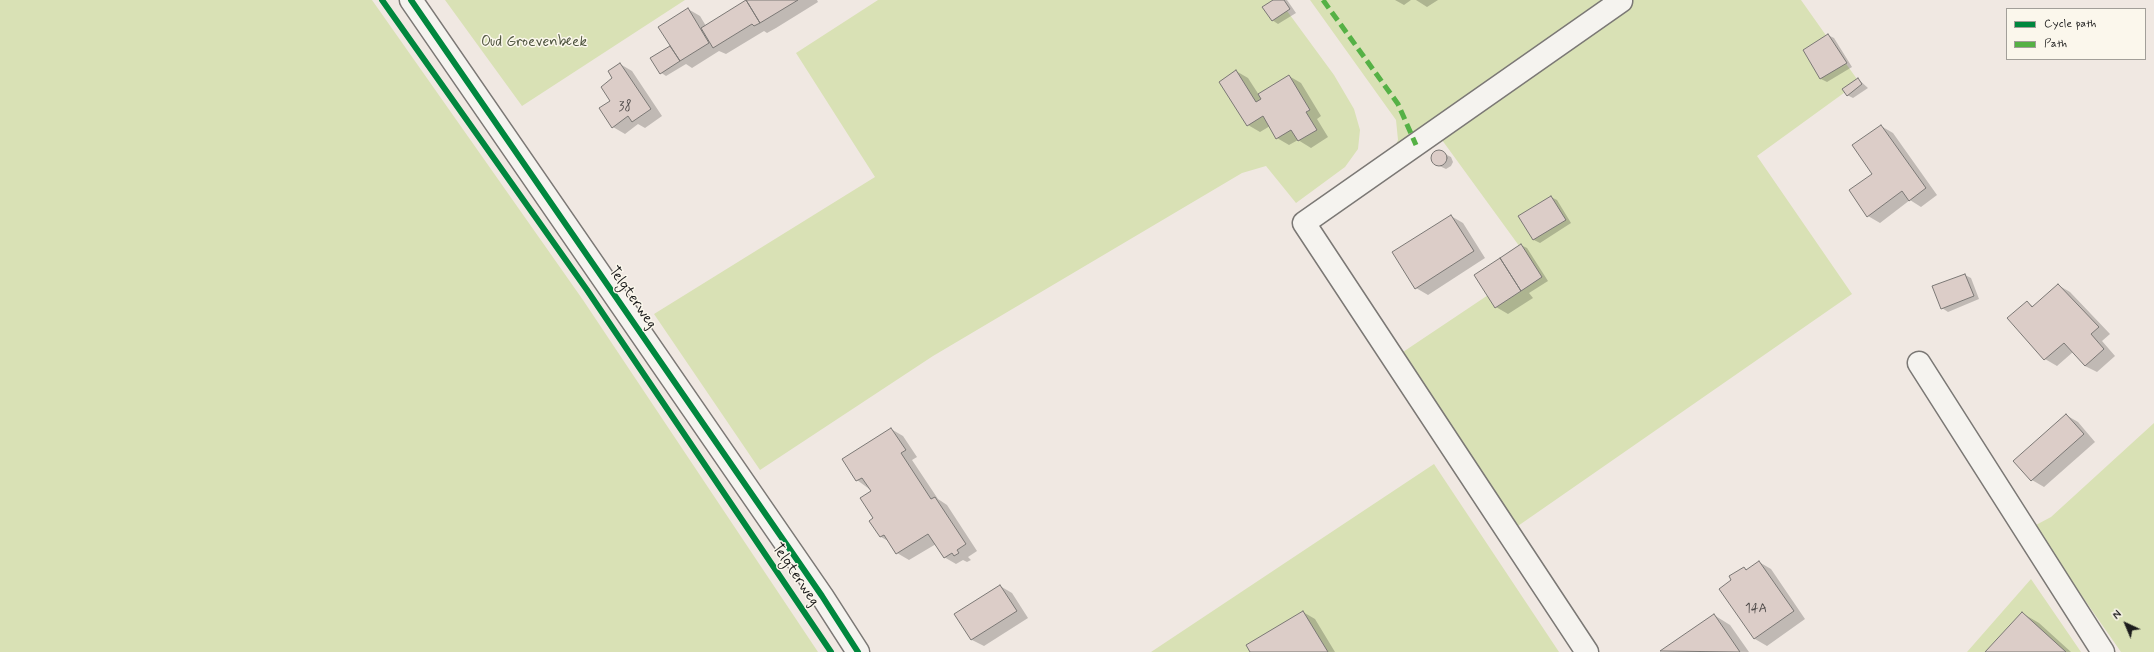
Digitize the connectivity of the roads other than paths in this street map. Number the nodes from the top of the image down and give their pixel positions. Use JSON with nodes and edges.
{"nodes":[{"id":1,"x":411,"y":0,"type":"edge"},
{"id":2,"x":1621,"y":1,"type":"edge"},
{"id":3,"x":1919,"y":363,"type":"dead end"},
{"id":4,"x":858,"y":652,"type":"edge"},
{"id":5,"x":1587,"y":652,"type":"edge"},
{"id":6,"x":2103,"y":652,"type":"edge"}],
"edges":[{"from":1,"to":4,"type":"street","name":"Telgterweg"},
{"from":2,"to":5,"type":"street"},
{"from":3,"to":6,"type":"street"}]}
